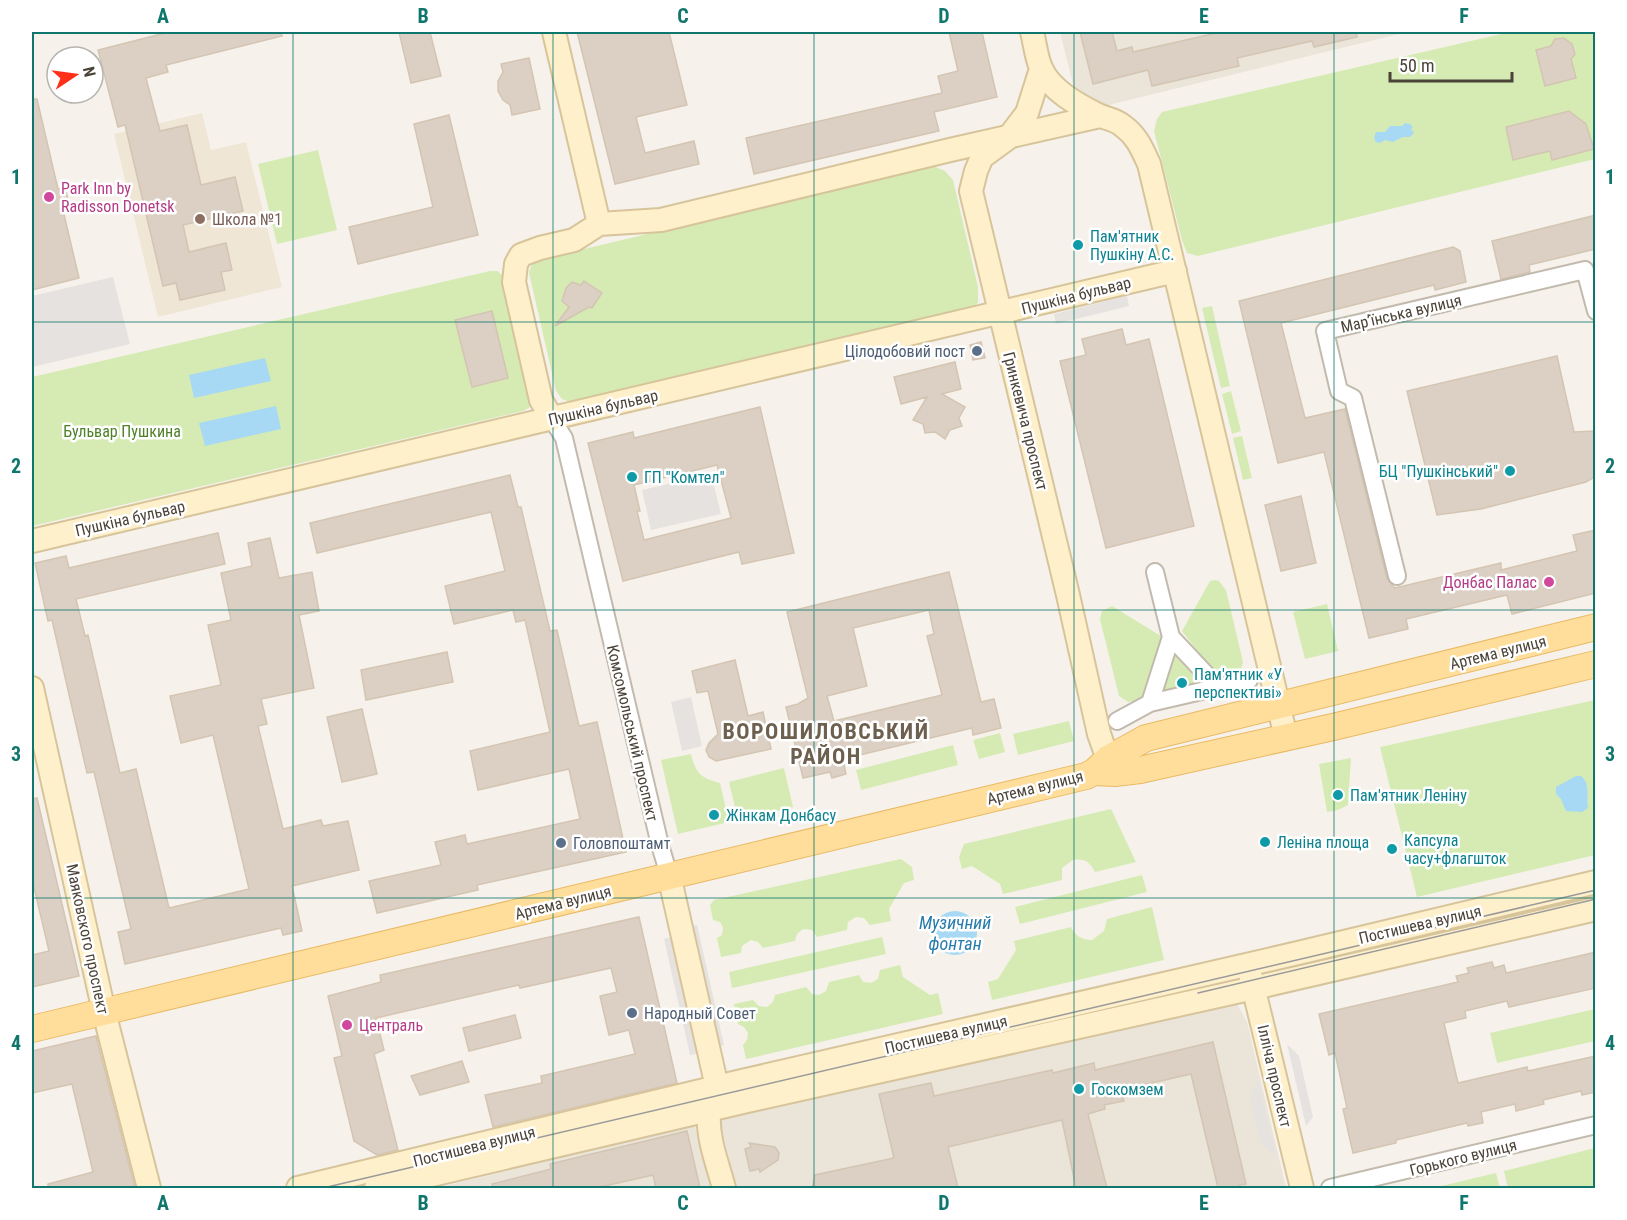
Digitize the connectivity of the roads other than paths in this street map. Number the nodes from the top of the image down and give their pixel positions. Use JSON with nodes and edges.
{"nodes":[{"id":1,"x":554,"y":32,"type":"edge"},
{"id":2,"x":1032,"y":32,"type":"edge"},
{"id":3,"x":1041,"y":69,"type":"junction"},
{"id":4,"x":1100,"y":116,"type":"junction"},
{"id":5,"x":1008,"y":138,"type":"junction"},
{"id":6,"x":598,"y":224,"type":"junction"},
{"id":7,"x":1175,"y":271,"type":"junction"},
{"id":8,"x":1596,"y":311,"type":"edge"},
{"id":9,"x":1000,"y":314,"type":"junction"},
{"id":10,"x":552,"y":419,"type":"junction"},
{"id":11,"x":32,"y":541,"type":"edge"},
{"id":12,"x":1155,"y":572,"type":"dead end"},
{"id":13,"x":1397,"y":576,"type":"dead end"},
{"id":14,"x":1596,"y":627,"type":"edge"},
{"id":15,"x":1171,"y":638,"type":"junction"},
{"id":16,"x":1552,"y":638,"type":"junction"},
{"id":17,"x":1596,"y":664,"type":"edge"},
{"id":18,"x":1559,"y":673,"type":"junction"},
{"id":19,"x":1249,"y":680,"type":"dead end"},
{"id":20,"x":1218,"y":687,"type":"junction"},
{"id":21,"x":32,"y":688,"type":"edge"},
{"id":22,"x":1150,"y":703,"type":"junction"},
{"id":23,"x":1279,"y":705,"type":"junction"},
{"id":24,"x":1117,"y":721,"type":"dead end"},
{"id":25,"x":1286,"y":737,"type":"junction"},
{"id":26,"x":1101,"y":766,"type":"junction"},
{"id":27,"x":669,"y":875,"type":"junction"},
{"id":28,"x":1596,"y":882,"type":"edge"},
{"id":29,"x":1596,"y":909,"type":"edge"},
{"id":30,"x":1248,"y":964,"type":"junction"},
{"id":31,"x":1254,"y":988,"type":"junction"},
{"id":32,"x":104,"y":1012,"type":"junction"},
{"id":33,"x":32,"y":1029,"type":"edge"},
{"id":34,"x":717,"y":1087,"type":"junction"},
{"id":35,"x":708,"y":1110,"type":"junction"},
{"id":36,"x":1596,"y":1125,"type":"edge"},
{"id":37,"x":149,"y":1188,"type":"edge"},
{"id":38,"x":298,"y":1188,"type":"edge"},
{"id":39,"x":376,"y":1188,"type":"edge"},
{"id":40,"x":724,"y":1188,"type":"edge"},
{"id":41,"x":1302,"y":1188,"type":"edge"},
{"id":42,"x":1330,"y":1188,"type":"edge"}],
"edges":[{"from":1,"to":6,"type":"street"},
{"from":2,"to":3,"type":"street"},
{"from":3,"to":4,"type":"street"},
{"from":3,"to":5,"type":"street","name":"Гринкевича проспект"},
{"from":4,"to":5,"type":"street"},
{"from":4,"to":7,"type":"street"},
{"from":5,"to":6,"type":"street"},
{"from":5,"to":9,"type":"street","name":"Гринкевича проспект"},
{"from":6,"to":10,"type":"street","name":"Комсомольський проспект"},
{"from":7,"to":9,"type":"street","name":"Пушкіна бульвар"},
{"from":7,"to":23,"type":"street"},
{"from":8,"to":13,"type":"street","name":"Мар’їнська вулиця"},
{"from":9,"to":10,"type":"street","name":"Пушкіна бульвар"},
{"from":9,"to":26,"type":"street","name":"Гринкевича проспект"},
{"from":10,"to":11,"type":"street","name":"Пушкіна бульвар"},
{"from":10,"to":27,"type":"street","name":"Комсомольський проспект"},
{"from":12,"to":15,"type":"street"},
{"from":14,"to":16,"type":"main road","name":"Артема вулиця"},
{"from":15,"to":20,"type":"street"},
{"from":15,"to":22,"type":"street"},
{"from":16,"to":18,"type":"main road"},
{"from":16,"to":23,"type":"main road","name":"Артема вулиця"},
{"from":17,"to":18,"type":"main road","name":"Артема вулиця"},
{"from":18,"to":25,"type":"main road","name":"Артема вулиця"},
{"from":19,"to":20,"type":"street"},
{"from":20,"to":22,"type":"street"},
{"from":21,"to":32,"type":"street","name":"Маяковского проспект"},
{"from":22,"to":24,"type":"street"},
{"from":23,"to":25,"type":"street"},
{"from":23,"to":26,"type":"main road","name":"Артема вулиця"},
{"from":25,"to":26,"type":"main road","name":"Артема вулиця"},
{"from":26,"to":27,"type":"main road","name":"Артема вулиця"},
{"from":27,"to":32,"type":"main road","name":"Артема вулиця"},
{"from":27,"to":34,"type":"street","name":"Комсомольський проспект"},
{"from":28,"to":30,"type":"street","name":"Постишева вулиця"},
{"from":29,"to":31,"type":"street","name":"Постишева вулиця"},
{"from":30,"to":31,"type":"street","name":"Ілліча проспект"},
{"from":30,"to":34,"type":"street","name":"Постишева вулиця"},
{"from":31,"to":35,"type":"street","name":"Постишева вулиця"},
{"from":31,"to":41,"type":"street","name":"Ілліча проспект"},
{"from":32,"to":33,"type":"main road","name":"Артема вулиця"},
{"from":32,"to":37,"type":"street","name":"Маяковского проспект"},
{"from":34,"to":35,"type":"street"},
{"from":34,"to":38,"type":"street","name":"Постишева вулиця"},
{"from":35,"to":39,"type":"street","name":"Постишева вулиця"},
{"from":35,"to":40,"type":"street"},
{"from":36,"to":42,"type":"street","name":"Горького вулиця"}]}
